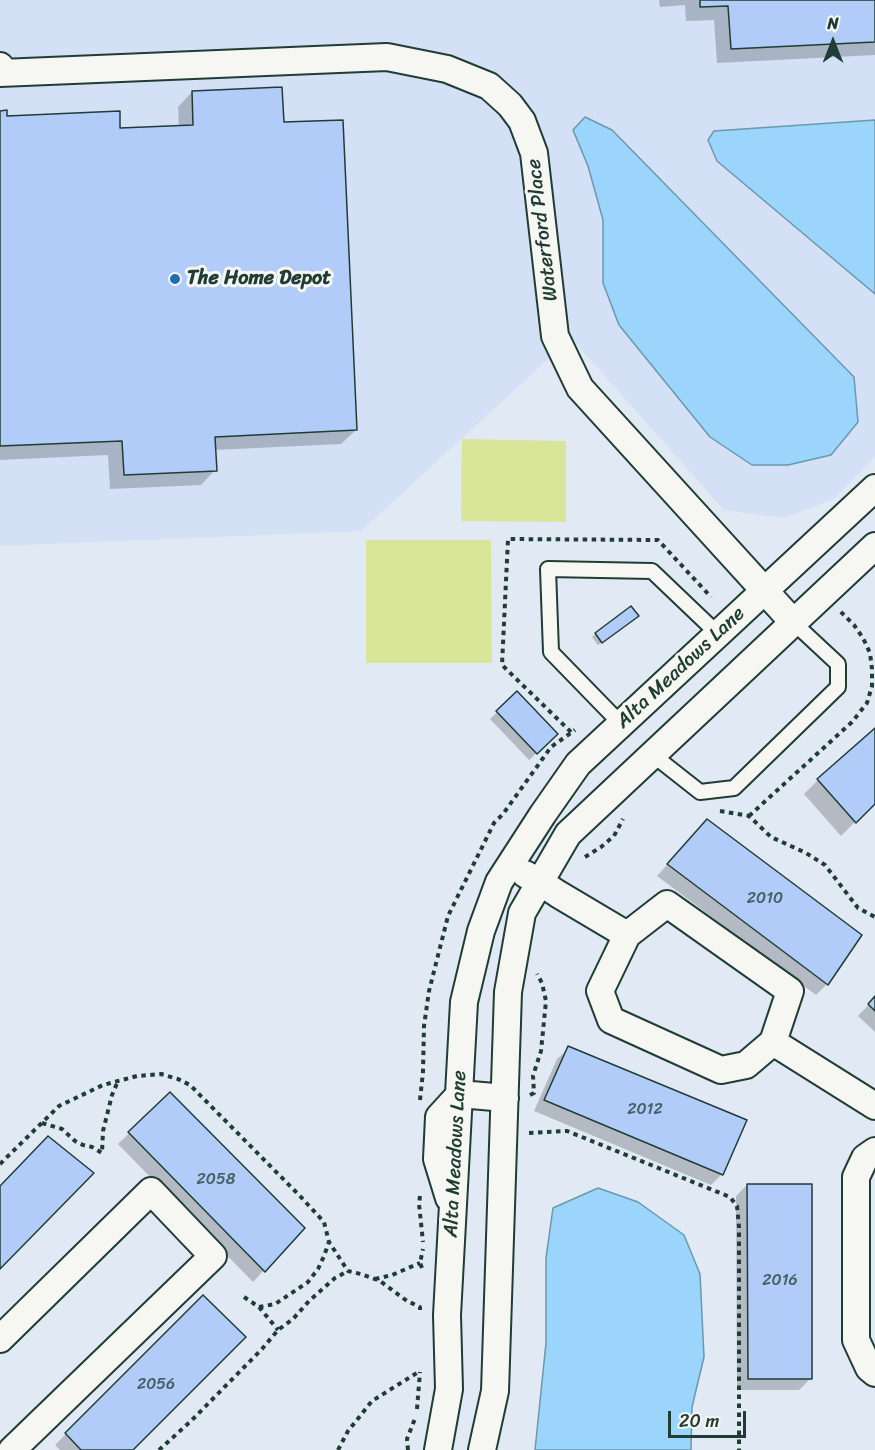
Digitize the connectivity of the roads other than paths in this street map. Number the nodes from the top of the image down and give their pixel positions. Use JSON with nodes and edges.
{"nodes":[{"id":1,"x":0,"y":66,"type":"edge"},
{"id":2,"x":875,"y":488,"type":"edge"},
{"id":3,"x":875,"y":546,"type":"edge"},
{"id":4,"x":765,"y":590,"type":"junction"},
{"id":5,"x":794,"y":623,"type":"junction"},
{"id":6,"x":718,"y":634,"type":"junction"},
{"id":7,"x":621,"y":724,"type":"junction"},
{"id":8,"x":653,"y":755,"type":"junction"},
{"id":9,"x":509,"y":866,"type":"junction"},
{"id":10,"x":540,"y":882,"type":"junction"},
{"id":11,"x":627,"y":935,"type":"junction"},
{"id":12,"x":773,"y":1042,"type":"junction"},
{"id":13,"x":460,"y":1094,"type":"junction"},
{"id":14,"x":505,"y":1098,"type":"junction"},
{"id":15,"x":875,"y":1106,"type":"edge"},
{"id":16,"x":875,"y":1151,"type":"edge"},
{"id":17,"x":0,"y":1339,"type":"edge"},
{"id":18,"x":875,"y":1373,"type":"edge"},
{"id":19,"x":12,"y":1450,"type":"edge"},
{"id":20,"x":438,"y":1450,"type":"edge"},
{"id":21,"x":482,"y":1450,"type":"edge"}],
"edges":[{"from":1,"to":4,"type":"street","name":"Waterford Place"},
{"from":2,"to":4,"type":"street","name":"Alta Meadows Lane"},
{"from":3,"to":5,"type":"street"},
{"from":4,"to":5,"type":"street","name":"Waterford Place"},
{"from":4,"to":6,"type":"street","name":"Alta Meadows Lane"},
{"from":5,"to":8,"type":"street"},
{"from":5,"to":8,"type":"lane"},
{"from":6,"to":7,"type":"street","name":"Alta Meadows Lane"},
{"from":6,"to":7,"type":"lane"},
{"from":7,"to":9,"type":"street","name":"Alta Meadows Lane"},
{"from":8,"to":10,"type":"street"},
{"from":9,"to":10,"type":"street"},
{"from":9,"to":13,"type":"street","name":"Alta Meadows Lane"},
{"from":10,"to":11,"type":"street"},
{"from":10,"to":14,"type":"street"},
{"from":11,"to":12,"type":"street"},
{"from":11,"to":12,"type":"street"},
{"from":12,"to":15,"type":"street"},
{"from":13,"to":14,"type":"street"},
{"from":13,"to":20,"type":"street","name":"Alta Meadows Lane"},
{"from":14,"to":21,"type":"street"},
{"from":16,"to":18,"type":"street"},
{"from":17,"to":19,"type":"street"}]}
